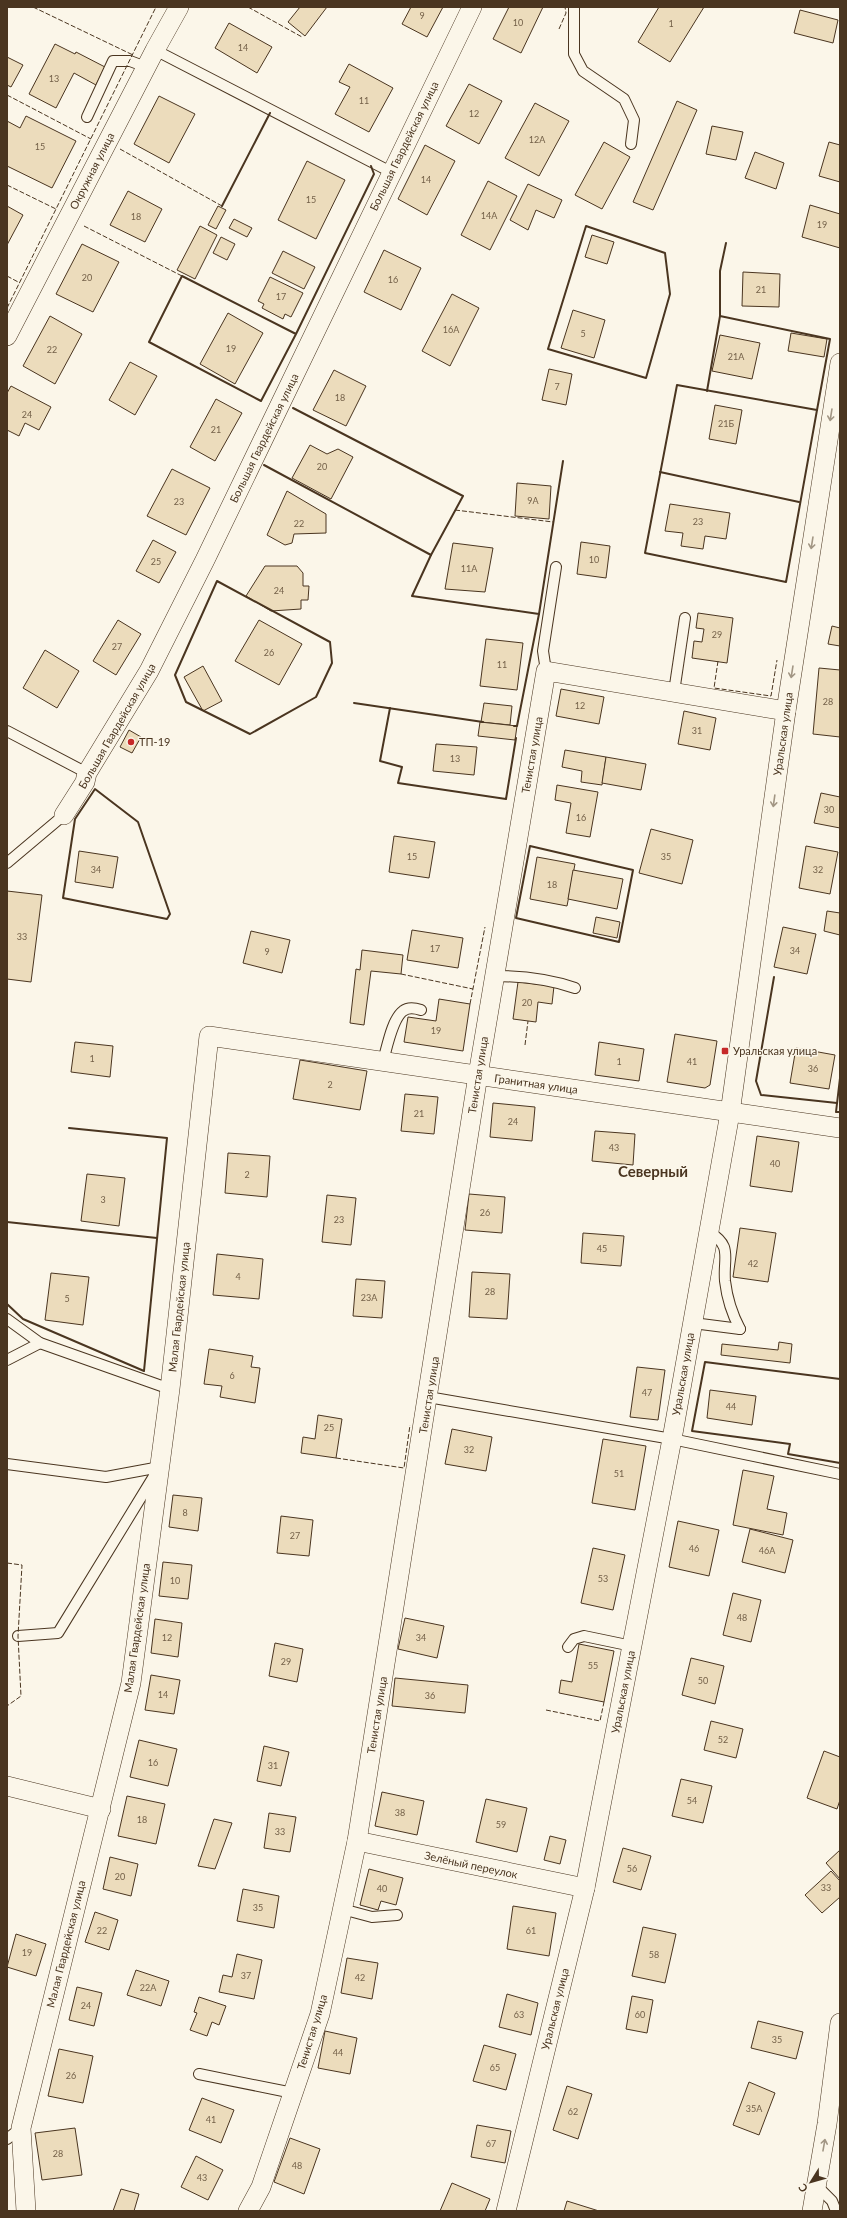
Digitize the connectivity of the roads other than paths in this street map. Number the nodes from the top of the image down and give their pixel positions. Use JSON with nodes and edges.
{"nodes":[{"id":1,"x":179,"y":7,"type":"edge"},
{"id":2,"x":472,"y":7,"type":"edge"},
{"id":3,"x":574,"y":7,"type":"edge"},
{"id":4,"x":155,"y":50,"type":"junction"},
{"id":5,"x":146,"y":68,"type":"junction"},
{"id":6,"x":87,"y":117,"type":"dead end"},
{"id":7,"x":632,"y":144,"type":"dead end"},
{"id":8,"x":391,"y":172,"type":"junction"},
{"id":9,"x":7,"y":336,"type":"edge"},
{"id":10,"x":840,"y":363,"type":"edge"},
{"id":11,"x":556,"y":567,"type":"dead end"},
{"id":12,"x":685,"y":618,"type":"dead end"},
{"id":13,"x":546,"y":671,"type":"junction"},
{"id":14,"x":674,"y":692,"type":"junction"},
{"id":15,"x":786,"y":711,"type":"junction"},
{"id":16,"x":7,"y":731,"type":"edge"},
{"id":17,"x":87,"y":773,"type":"junction"},
{"id":18,"x":64,"y":815,"type":"joint"},
{"id":19,"x":7,"y":863,"type":"edge"},
{"id":20,"x":494,"y":976,"type":"junction"},
{"id":21,"x":575,"y":988,"type":"dead end"},
{"id":22,"x":421,"y":1010,"type":"dead end"},
{"id":23,"x":209,"y":1036,"type":"joint"},
{"id":24,"x":382,"y":1061,"type":"junction"},
{"id":25,"x":478,"y":1075,"type":"junction"},
{"id":26,"x":730,"y":1113,"type":"junction"},
{"id":27,"x":840,"y":1128,"type":"edge"},
{"id":28,"x":708,"y":1232,"type":"junction"},
{"id":29,"x":7,"y":1318,"type":"edge"},
{"id":30,"x":693,"y":1323,"type":"junction"},
{"id":31,"x":40,"y":1343,"type":"junction"},
{"id":32,"x":7,"y":1360,"type":"edge"},
{"id":33,"x":170,"y":1389,"type":"junction"},
{"id":34,"x":428,"y":1397,"type":"junction"},
{"id":35,"x":672,"y":1439,"type":"junction"},
{"id":36,"x":7,"y":1464,"type":"edge"},
{"id":37,"x":160,"y":1467,"type":"junction"},
{"id":38,"x":840,"y":1474,"type":"edge"},
{"id":39,"x":18,"y":1636,"type":"dead end"},
{"id":40,"x":632,"y":1646,"type":"junction"},
{"id":41,"x":568,"y":1647,"type":"dead end"},
{"id":42,"x":7,"y":1786,"type":"edge"},
{"id":43,"x":101,"y":1809,"type":"junction"},
{"id":44,"x":357,"y":1842,"type":"junction"},
{"id":45,"x":585,"y":1888,"type":"junction"},
{"id":46,"x":342,"y":1909,"type":"junction"},
{"id":47,"x":397,"y":1915,"type":"dead end"},
{"id":48,"x":840,"y":2023,"type":"edge"},
{"id":49,"x":199,"y":2074,"type":"dead end"},
{"id":50,"x":293,"y":2093,"type":"junction"},
{"id":51,"x":835,"y":2099,"type":"edge"},
{"id":52,"x":14,"y":2133,"type":"edge"},
{"id":53,"x":817,"y":2186,"type":"junction"},
{"id":54,"x":26,"y":2211,"type":"edge"},
{"id":55,"x":248,"y":2211,"type":"edge"},
{"id":56,"x":506,"y":2211,"type":"edge"},
{"id":57,"x":812,"y":2211,"type":"edge"},
{"id":58,"x":836,"y":2211,"type":"edge"}],
"edges":[{"from":1,"to":4,"type":"street","name":"Окружная улица"},
{"from":2,"to":8,"type":"street","name":"Большая Гвардейская улица"},
{"from":3,"to":7,"type":"lane"},
{"from":4,"to":5,"type":"street","name":"Окружная улица"},
{"from":4,"to":8,"type":"lane"},
{"from":5,"to":6,"type":"lane"},
{"from":5,"to":9,"type":"street","name":"Окружная улица"},
{"from":8,"to":17,"type":"street","name":"Большая Гвардейская улица"},
{"from":10,"to":15,"type":"street","name":"Уральская улица","one_way":true},
{"from":11,"to":13,"type":"lane","name":"Тенистая улица"},
{"from":12,"to":14,"type":"lane"},
{"from":13,"to":14,"type":"street"},
{"from":13,"to":20,"type":"street","name":"Тенистая улица"},
{"from":14,"to":15,"type":"street"},
{"from":15,"to":26,"type":"street","name":"Уральская улица","one_way":true},
{"from":16,"to":17,"type":"lane"},
{"from":17,"to":18,"type":"street","name":"Большая Гвардейская улица"},
{"from":18,"to":19,"type":"lane","name":"Большая Гвардейская улица"},
{"from":20,"to":21,"type":"lane"},
{"from":20,"to":25,"type":"street","name":"Тенистая улица"},
{"from":22,"to":24,"type":"lane"},
{"from":23,"to":24,"type":"street","name":"Гранитная улица"},
{"from":23,"to":33,"type":"street","name":"Малая Гвардейская улица"},
{"from":24,"to":25,"type":"street","name":"Гранитная улица"},
{"from":25,"to":26,"type":"street","name":"Гранитная улица"},
{"from":25,"to":34,"type":"street","name":"Тенистая улица"},
{"from":26,"to":27,"type":"street","name":"Гранитная улица"},
{"from":26,"to":28,"type":"street","name":"Уральская улица"},
{"from":28,"to":30,"type":"street","name":"Уральская улица"},
{"from":28,"to":30,"type":"lane"},
{"from":29,"to":31,"type":"lane"},
{"from":30,"to":35,"type":"street","name":"Уральская улица"},
{"from":31,"to":32,"type":"lane"},
{"from":31,"to":33,"type":"lane"},
{"from":33,"to":37,"type":"street","name":"Малая Гвардейская улица"},
{"from":34,"to":35,"type":"lane"},
{"from":34,"to":44,"type":"street","name":"Тенистая улица"},
{"from":35,"to":38,"type":"lane"},
{"from":35,"to":40,"type":"street","name":"Уральская улица"},
{"from":36,"to":37,"type":"lane"},
{"from":37,"to":39,"type":"lane"},
{"from":37,"to":43,"type":"street","name":"Малая Гвардейская улица"},
{"from":40,"to":41,"type":"lane"},
{"from":40,"to":45,"type":"street","name":"Уральская улица"},
{"from":42,"to":43,"type":"street"},
{"from":43,"to":52,"type":"street","name":"Малая Гвардейская улица"},
{"from":44,"to":45,"type":"street","name":"Зелёный переулок"},
{"from":44,"to":46,"type":"street","name":"Тенистая улица"},
{"from":45,"to":56,"type":"street","name":"Уральская улица"},
{"from":46,"to":47,"type":"lane"},
{"from":46,"to":50,"type":"street","name":"Тенистая улица"},
{"from":48,"to":51,"type":"street"},
{"from":49,"to":50,"type":"lane"},
{"from":50,"to":55,"type":"street","name":"Тенистая улица"},
{"from":53,"to":51,"type":"street","one_way":true},
{"from":52,"to":54,"type":"street","name":"Малая Гвардейская улица"},
{"from":53,"to":57,"type":"street"},
{"from":53,"to":58,"type":"lane"}]}
